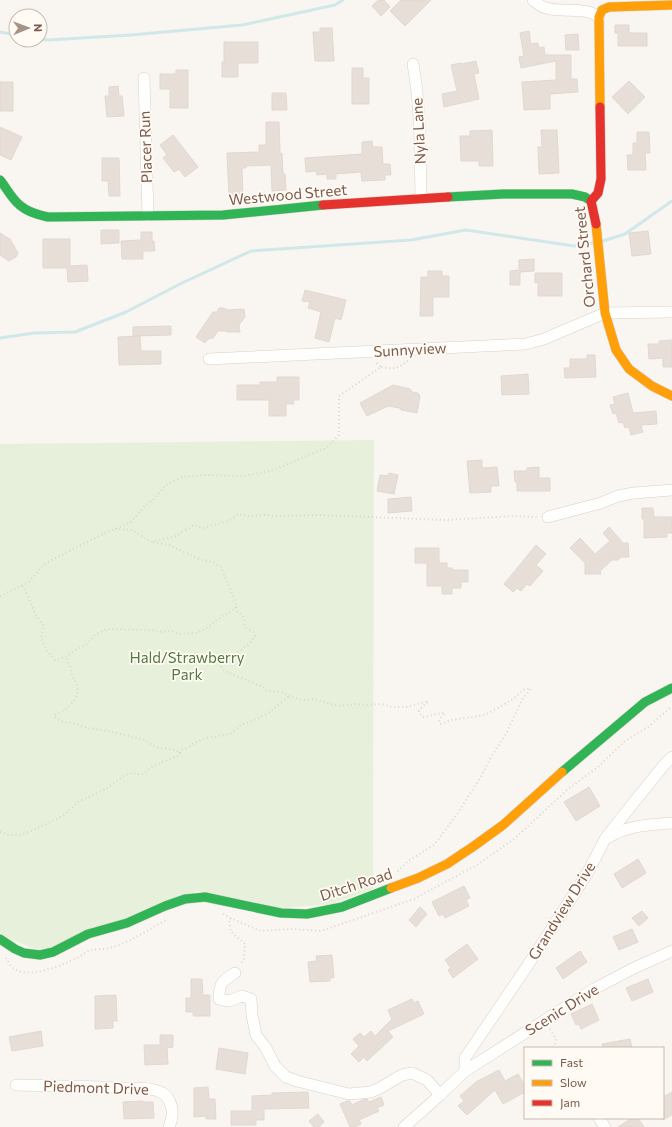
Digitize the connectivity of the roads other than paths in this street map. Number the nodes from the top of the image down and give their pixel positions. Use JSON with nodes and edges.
{"nodes":[{"id":1,"x":533,"y":0,"type":"edge"},
{"id":2,"x":672,"y":5,"type":"edge"},
{"id":3,"x":598,"y":17,"type":"junction"},
{"id":4,"x":413,"y":64,"type":"dead end"},
{"id":5,"x":144,"y":78,"type":"dead end"},
{"id":6,"x":0,"y":180,"type":"edge"},
{"id":7,"x":421,"y":198,"type":"junction"},
{"id":8,"x":591,"y":201,"type":"junction"},
{"id":9,"x":148,"y":215,"type":"junction"},
{"id":10,"x":672,"y":312,"type":"edge"},
{"id":11,"x":605,"y":313,"type":"junction"},
{"id":12,"x":210,"y":359,"type":"dead end"},
{"id":13,"x":672,"y":396,"type":"edge"},
{"id":14,"x":672,"y":490,"type":"edge"},
{"id":15,"x":548,"y":517,"type":"road end"},
{"id":16,"x":672,"y":688,"type":"edge"},
{"id":17,"x":672,"y":757,"type":"edge"},
{"id":18,"x":672,"y":823,"type":"edge"},
{"id":19,"x":605,"y":839,"type":"junction"},
{"id":20,"x":0,"y":939,"type":"edge"},
{"id":21,"x":672,"y":950,"type":"edge"},
{"id":22,"x":235,"y":973,"type":"road end"},
{"id":23,"x":465,"y":1071,"type":"junction"},
{"id":24,"x":16,"y":1085,"type":"dead end"},
{"id":25,"x":440,"y":1095,"type":"junction"},
{"id":26,"x":169,"y":1127,"type":"edge"},
{"id":27,"x":404,"y":1127,"type":"edge"}],
"edges":[{"from":1,"to":3,"type":"street"},
{"from":2,"to":3,"type":"street"},
{"from":3,"to":8,"type":"street","name":"Orchard Street"},
{"from":4,"to":7,"type":"street","name":"Nyla Lane"},
{"from":5,"to":9,"type":"street","name":"Placer Run"},
{"from":6,"to":9,"type":"street","name":"Westwood Street"},
{"from":7,"to":8,"type":"street","name":"Westwood Street"},
{"from":7,"to":9,"type":"street","name":"Westwood Street"},
{"from":8,"to":11,"type":"street","name":"Orchard Street"},
{"from":10,"to":11,"type":"street"},
{"from":11,"to":12,"type":"street","name":"Sunnyview"},
{"from":11,"to":13,"type":"street","name":"Orchard Street"},
{"from":14,"to":15,"type":"street"},
{"from":16,"to":20,"type":"street","name":"Ditch Road"},
{"from":17,"to":19,"type":"street","name":"Grandview Drive"},
{"from":18,"to":19,"type":"street"},
{"from":19,"to":23,"type":"street","name":"Grandview Drive"},
{"from":21,"to":23,"type":"street","name":"Scenic Drive"},
{"from":22,"to":25,"type":"street"},
{"from":23,"to":25,"type":"street","name":"Scenic Drive"},
{"from":24,"to":26,"type":"street","name":"Piedmont Drive"},
{"from":25,"to":27,"type":"street","name":"Scenic Drive"}]}
